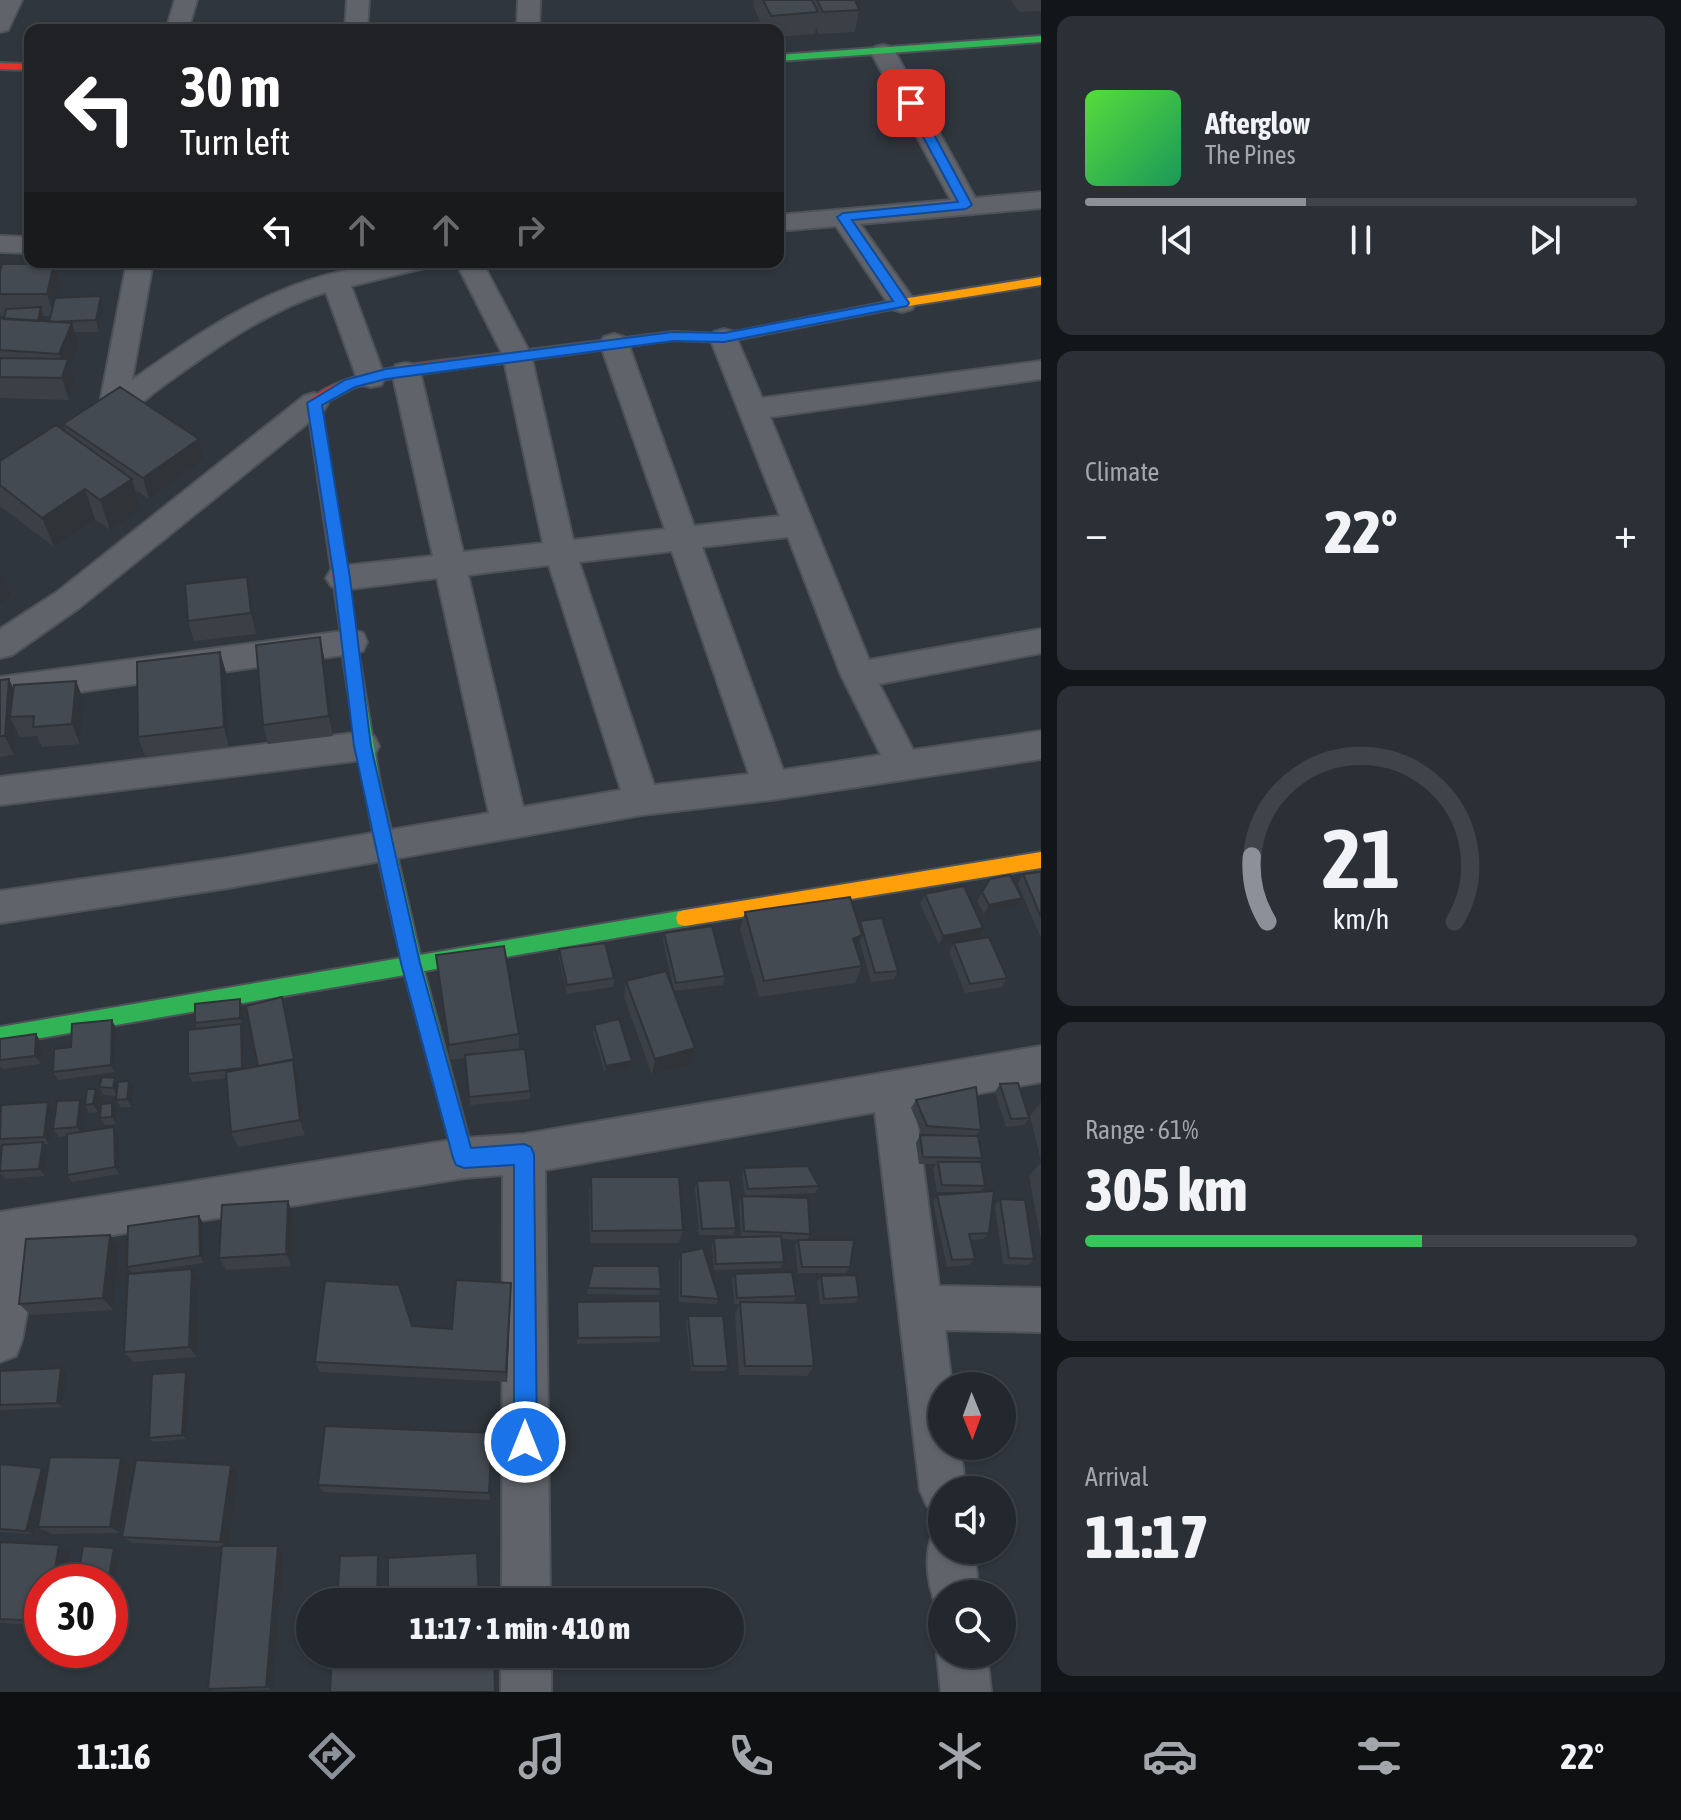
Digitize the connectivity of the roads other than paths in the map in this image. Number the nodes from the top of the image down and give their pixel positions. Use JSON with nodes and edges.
{"nodes":[{"id":1,"x":11,"y":0,"type":"edge"},
{"id":2,"x":186,"y":0,"type":"edge"},
{"id":3,"x":358,"y":0,"type":"edge"},
{"id":4,"x":529,"y":0,"type":"edge"},
{"id":5,"x":179,"y":24,"type":"edge"},
{"id":6,"x":356,"y":24,"type":"edge"},
{"id":7,"x":528,"y":24,"type":"edge"},
{"id":8,"x":0,"y":25,"type":"edge"},
{"id":9,"x":1041,"y":39,"type":"edge"},
{"id":10,"x":883,"y":52,"type":"junction"},
{"id":11,"x":784,"y":58,"type":"edge"},
{"id":12,"x":0,"y":66,"type":"edge"},
{"id":13,"x":24,"y":67,"type":"edge"},
{"id":14,"x":1041,"y":200,"type":"edge"},
{"id":15,"x":966,"y":205,"type":"junction"},
{"id":16,"x":843,"y":217,"type":"junction"},
{"id":17,"x":786,"y":222,"type":"edge"},
{"id":18,"x":0,"y":244,"type":"edge"},
{"id":19,"x":24,"y":245,"type":"edge"},
{"id":20,"x":139,"y":268,"type":"edge"},
{"id":21,"x":391,"y":268,"type":"edge"},
{"id":22,"x":472,"y":268,"type":"edge"},
{"id":23,"x":1041,"y":281,"type":"edge"},
{"id":24,"x":336,"y":282,"type":"junction"},
{"id":25,"x":902,"y":303,"type":"junction"},
{"id":26,"x":724,"y":338,"type":"junction"},
{"id":27,"x":614,"y":343,"type":"junction"},
{"id":28,"x":517,"y":355,"type":"junction"},
{"id":29,"x":1041,"y":370,"type":"edge"},
{"id":30,"x":406,"y":372,"type":"junction"},
{"id":31,"x":371,"y":378,"type":"junction"},
{"id":32,"x":314,"y":403,"type":"junction"},
{"id":33,"x":113,"y":408,"type":"junction"},
{"id":34,"x":755,"y":409,"type":"junction"},
{"id":35,"x":73,"y":435,"type":"edge"},
{"id":36,"x":799,"y":525,"type":"junction"},
{"id":37,"x":681,"y":539,"type":"junction"},
{"id":38,"x":560,"y":552,"type":"junction"},
{"id":39,"x":449,"y":567,"type":"junction"},
{"id":40,"x":342,"y":578,"type":"junction"},
{"id":41,"x":1041,"y":641,"type":"edge"},
{"id":42,"x":351,"y":642,"type":"junction"},
{"id":43,"x":0,"y":646,"type":"edge"},
{"id":44,"x":858,"y":675,"type":"junction"},
{"id":45,"x":0,"y":690,"type":"edge"},
{"id":46,"x":1041,"y":745,"type":"edge"},
{"id":47,"x":362,"y":746,"type":"junction"},
{"id":48,"x":903,"y":764,"type":"junction"},
{"id":49,"x":771,"y":786,"type":"junction"},
{"id":50,"x":0,"y":791,"type":"edge"},
{"id":51,"x":642,"y":801,"type":"junction"},
{"id":52,"x":510,"y":826,"type":"junction"},
{"id":53,"x":383,"y":846,"type":"junction"},
{"id":54,"x":1041,"y":860,"type":"edge"},
{"id":55,"x":0,"y":907,"type":"edge"},
{"id":56,"x":411,"y":963,"type":"junction"},
{"id":57,"x":0,"y":1036,"type":"edge"},
{"id":58,"x":1041,"y":1064,"type":"edge"},
{"id":59,"x":893,"y":1092,"type":"junction"},
{"id":60,"x":524,"y":1154,"type":"junction"},
{"id":61,"x":464,"y":1158,"type":"junction"},
{"id":62,"x":10,"y":1231,"type":"edge"},
{"id":63,"x":923,"y":1308,"type":"junction"},
{"id":64,"x":1041,"y":1310,"type":"edge"},
{"id":65,"x":0,"y":1340,"type":"edge"},
{"id":66,"x":941,"y":1476,"type":"edge"},
{"id":67,"x":526,"y":1588,"type":"edge"},
{"id":68,"x":526,"y":1668,"type":"edge"},
{"id":69,"x":963,"y":1668,"type":"edge"},
{"id":70,"x":526,"y":1692,"type":"edge"},
{"id":71,"x":966,"y":1692,"type":"edge"}],
"edges":[{"from":1,"to":8,"type":"street"},
{"from":2,"to":5,"type":"street"},
{"from":3,"to":6,"type":"street"},
{"from":4,"to":7,"type":"street"},
{"from":9,"to":10,"type":"street"},
{"from":10,"to":11,"type":"street"},
{"from":10,"to":15,"type":"street"},
{"from":12,"to":13,"type":"street"},
{"from":14,"to":15,"type":"street"},
{"from":15,"to":16,"type":"street"},
{"from":16,"to":17,"type":"street"},
{"from":16,"to":25,"type":"street"},
{"from":18,"to":19,"type":"street"},
{"from":20,"to":33,"type":"street"},
{"from":21,"to":24,"type":"street"},
{"from":22,"to":28,"type":"street"},
{"from":23,"to":25,"type":"street"},
{"from":24,"to":31,"type":"street"},
{"from":24,"to":33,"type":"street"},
{"from":25,"to":26,"type":"street"},
{"from":26,"to":27,"type":"street"},
{"from":26,"to":34,"type":"street"},
{"from":27,"to":28,"type":"street"},
{"from":27,"to":37,"type":"street"},
{"from":28,"to":30,"type":"street"},
{"from":28,"to":38,"type":"street"},
{"from":29,"to":34,"type":"street"},
{"from":30,"to":31,"type":"street"},
{"from":30,"to":39,"type":"street"},
{"from":31,"to":32,"type":"street"},
{"from":32,"to":40,"type":"street"},
{"from":32,"to":43,"type":"street"},
{"from":33,"to":35,"type":"street"},
{"from":34,"to":36,"type":"street"},
{"from":36,"to":37,"type":"street"},
{"from":36,"to":44,"type":"street"},
{"from":37,"to":38,"type":"street"},
{"from":37,"to":49,"type":"street"},
{"from":38,"to":39,"type":"street"},
{"from":38,"to":51,"type":"street"},
{"from":39,"to":40,"type":"street"},
{"from":39,"to":52,"type":"street"},
{"from":40,"to":42,"type":"street"},
{"from":41,"to":44,"type":"street"},
{"from":42,"to":45,"type":"street"},
{"from":42,"to":47,"type":"street"},
{"from":44,"to":48,"type":"street"},
{"from":46,"to":48,"type":"street"},
{"from":47,"to":50,"type":"street"},
{"from":47,"to":53,"type":"street"},
{"from":48,"to":49,"type":"street"},
{"from":49,"to":51,"type":"street"},
{"from":51,"to":52,"type":"street"},
{"from":52,"to":53,"type":"street"},
{"from":53,"to":55,"type":"street"},
{"from":53,"to":56,"type":"street"},
{"from":54,"to":56,"type":"street"},
{"from":56,"to":57,"type":"street"},
{"from":56,"to":61,"type":"street"},
{"from":58,"to":59,"type":"street"},
{"from":59,"to":60,"type":"street"},
{"from":59,"to":63,"type":"street"},
{"from":60,"to":61,"type":"street"},
{"from":60,"to":67,"type":"street"},
{"from":61,"to":62,"type":"street"},
{"from":62,"to":65,"type":"street"},
{"from":63,"to":64,"type":"street"},
{"from":63,"to":66,"type":"street"},
{"from":68,"to":70,"type":"street"},
{"from":69,"to":71,"type":"street"}]}
